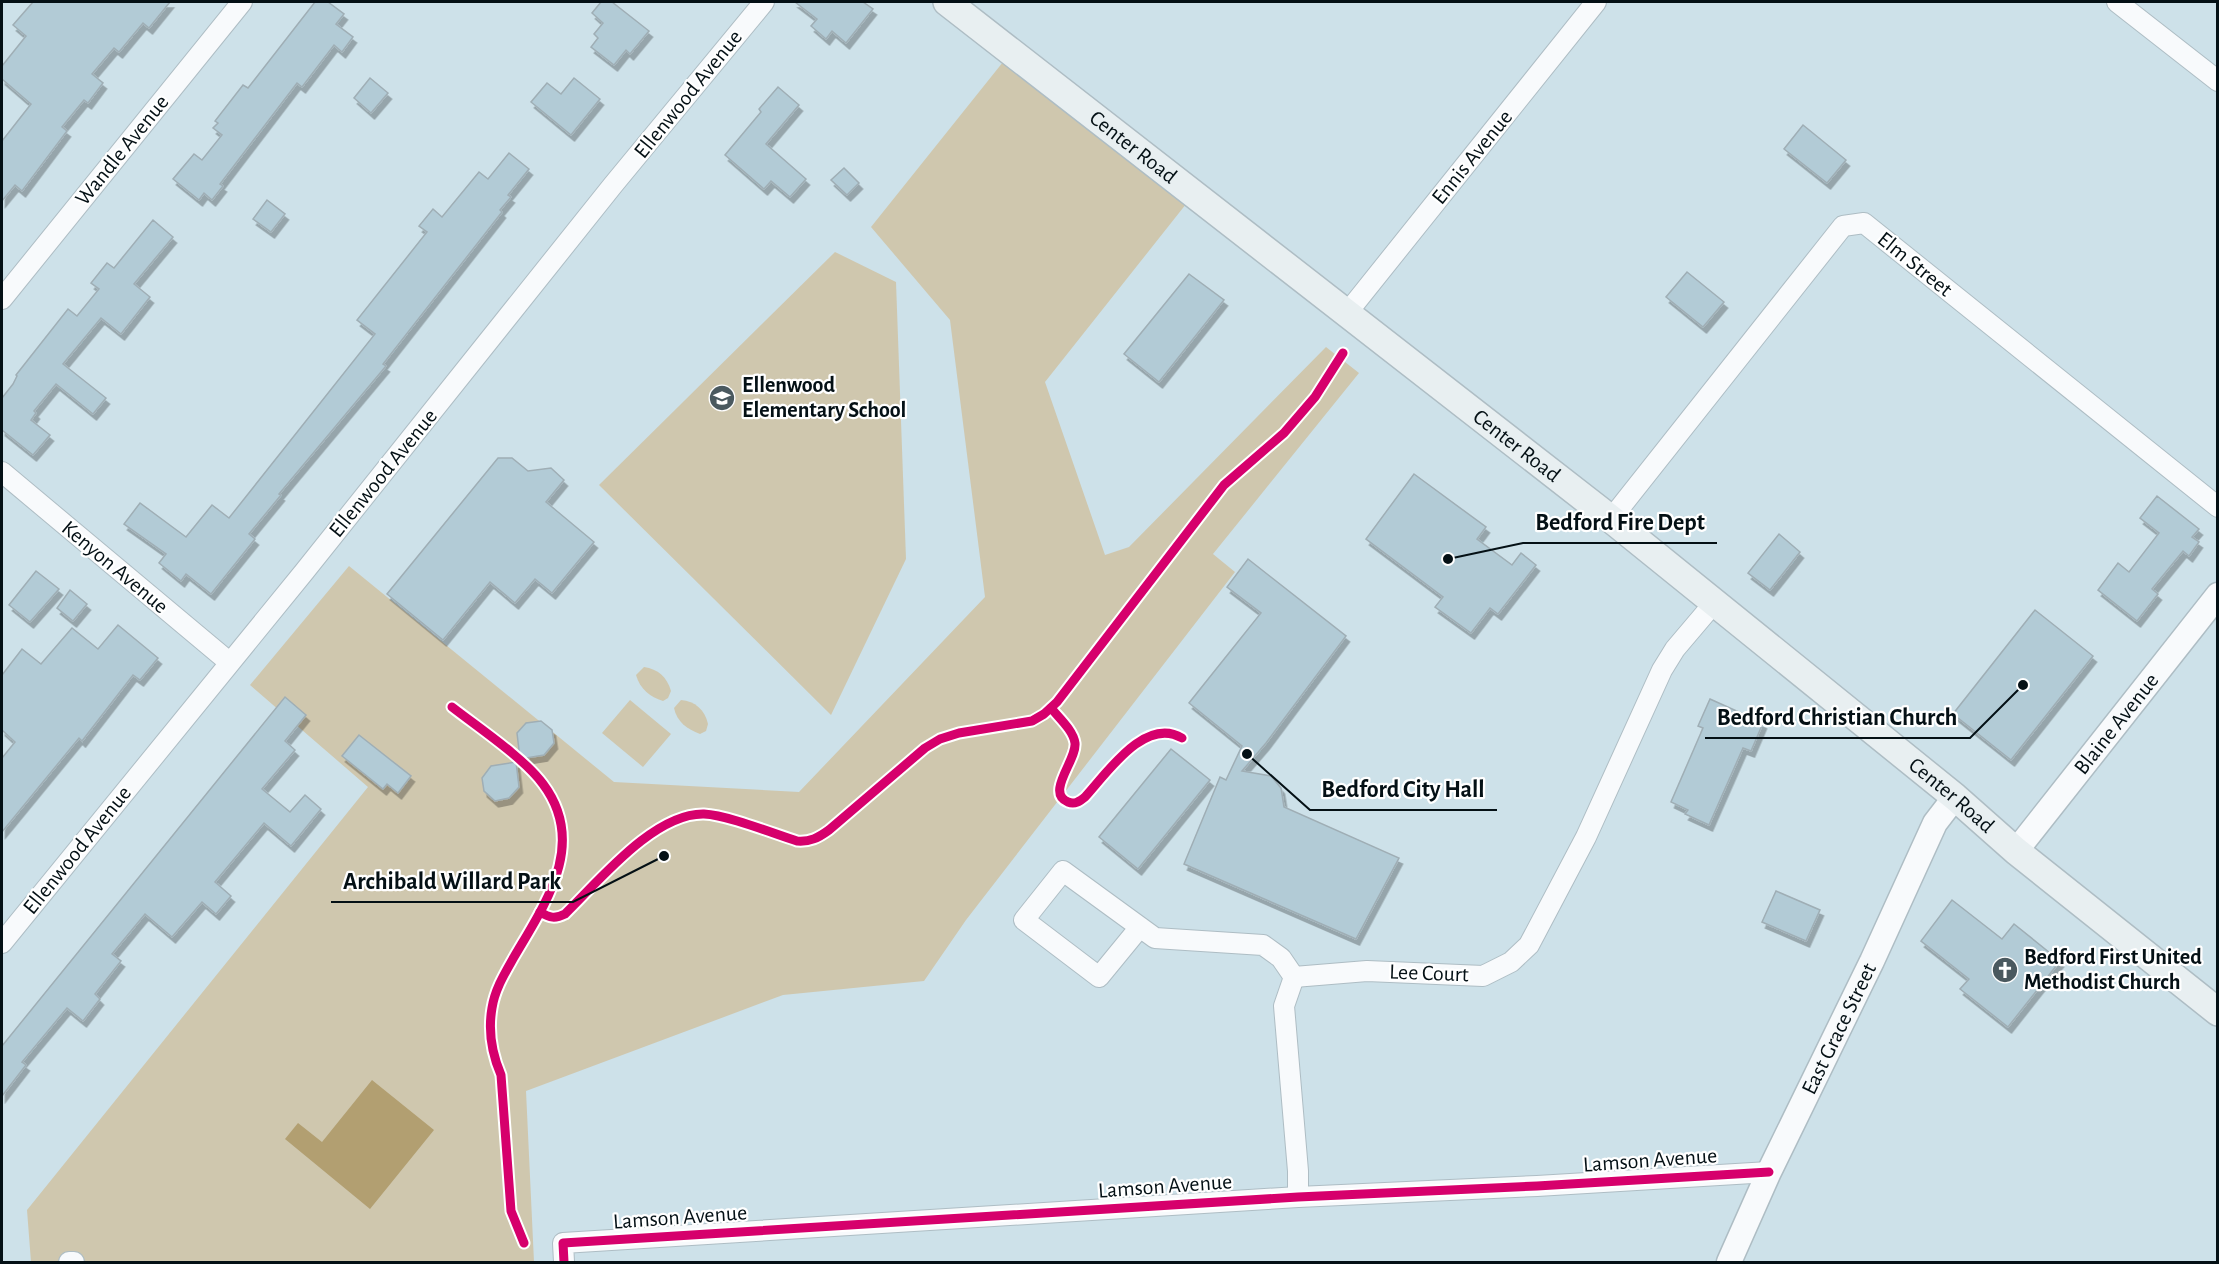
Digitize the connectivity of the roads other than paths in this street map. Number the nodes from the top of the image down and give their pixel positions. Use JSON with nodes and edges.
{"nodes":[{"id":1,"x":242,"y":2,"type":"edge"},
{"id":2,"x":764,"y":2,"type":"edge"},
{"id":3,"x":947,"y":2,"type":"edge"},
{"id":4,"x":1596,"y":2,"type":"edge"},
{"id":5,"x":2117,"y":2,"type":"edge"},
{"id":6,"x":2217,"y":81,"type":"edge"},
{"id":7,"x":2,"y":299,"type":"edge"},
{"id":8,"x":1347,"y":313,"type":"junction"},
{"id":9,"x":2,"y":472,"type":"edge"},
{"id":10,"x":2217,"y":507,"type":"edge"},
{"id":11,"x":1611,"y":519,"type":"junction"},
{"id":12,"x":2217,"y":596,"type":"edge"},
{"id":13,"x":1714,"y":603,"type":"junction"},
{"id":14,"x":230,"y":662,"type":"junction"},
{"id":15,"x":1954,"y":797,"type":"junction"},
{"id":16,"x":2016,"y":851,"type":"junction"},
{"id":17,"x":1140,"y":927,"type":"junction"},
{"id":18,"x":2,"y":943,"type":"edge"},
{"id":19,"x":1294,"y":977,"type":"junction"},
{"id":20,"x":2217,"y":1011,"type":"edge"},
{"id":21,"x":1769,"y":1172,"type":"junction"},
{"id":22,"x":1298,"y":1197,"type":"junction"},
{"id":23,"x":564,"y":1253,"type":"edge"},
{"id":24,"x":74,"y":1262,"type":"edge"},
{"id":25,"x":69,"y":1263,"type":"edge"},
{"id":26,"x":1729,"y":1263,"type":"edge"}],
"edges":[{"from":1,"to":7,"type":"street","name":"Wandle Avenue"},
{"from":2,"to":14,"type":"street","name":"Ellenwood Avenue"},
{"from":3,"to":8,"type":"main road","name":"Center Road"},
{"from":4,"to":8,"type":"street","name":"Ennis Avenue"},
{"from":5,"to":6,"type":"street"},
{"from":8,"to":11,"type":"main road","name":"Center Road"},
{"from":9,"to":14,"type":"street","name":"Kenyon Avenue"},
{"from":10,"to":11,"type":"street","name":"Elm Street"},
{"from":11,"to":13,"type":"main road","name":"Center Road"},
{"from":12,"to":16,"type":"street","name":"Blaine Avenue"},
{"from":13,"to":15,"type":"main road","name":"Center Road"},
{"from":13,"to":19,"type":"street","name":"Lee Court"},
{"from":14,"to":18,"type":"street","name":"Ellenwood Avenue"},
{"from":15,"to":16,"type":"main road","name":"Center Road"},
{"from":15,"to":21,"type":"street","name":"East Grace Street"},
{"from":16,"to":20,"type":"main road","name":"Center Road"},
{"from":17,"to":17,"type":"street"},
{"from":17,"to":19,"type":"street"},
{"from":19,"to":22,"type":"street"},
{"from":21,"to":22,"type":"street","name":"Lamson Avenue"},
{"from":21,"to":26,"type":"street","name":"East Grace Street"},
{"from":22,"to":23,"type":"street","name":"Lamson Avenue"},
{"from":24,"to":25,"type":"street"}]}
